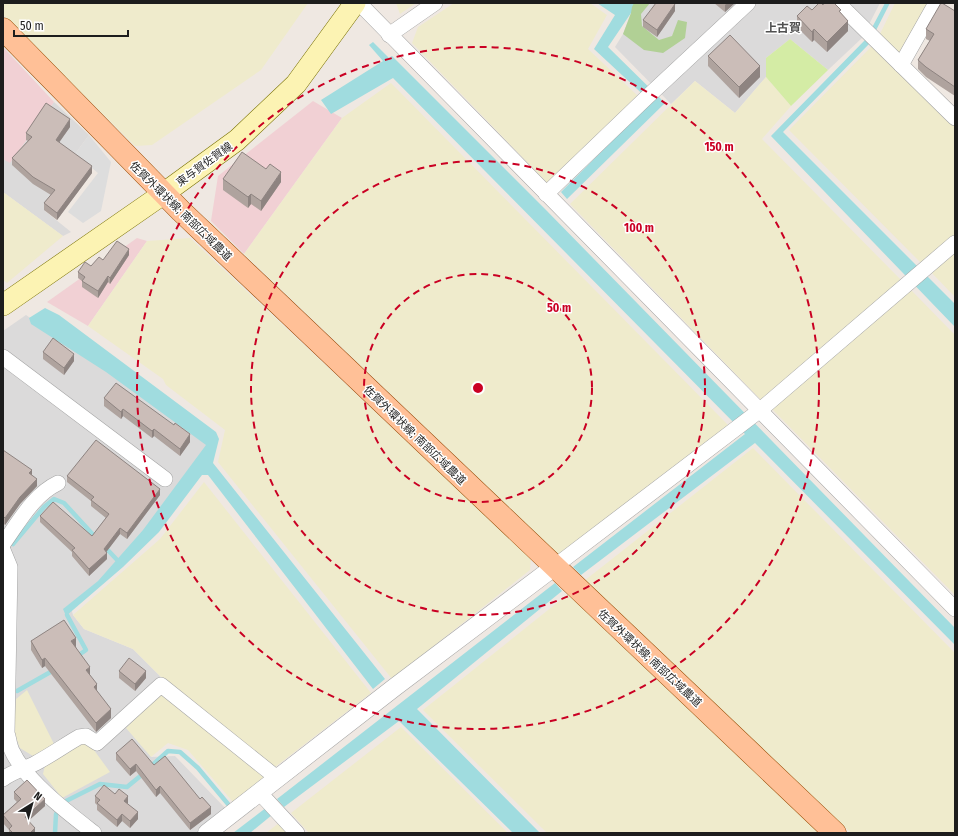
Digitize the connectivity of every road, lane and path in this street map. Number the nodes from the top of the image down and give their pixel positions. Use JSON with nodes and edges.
{"nodes":[{"id":1,"x":355,"y":3,"type":"edge"},
{"id":2,"x":359,"y":3,"type":"edge"},
{"id":3,"x":435,"y":3,"type":"edge"},
{"id":4,"x":748,"y":3,"type":"edge"},
{"id":5,"x":838,"y":3,"type":"edge"},
{"id":6,"x":936,"y":3,"type":"edge"},
{"id":7,"x":3,"y":29,"type":"edge"},
{"id":8,"x":390,"y":35,"type":"junction"},
{"id":9,"x":901,"y":65,"type":"junction"},
{"id":10,"x":955,"y":118,"type":"edge"},
{"id":11,"x":163,"y":194,"type":"junction"},
{"id":12,"x":546,"y":194,"type":"junction"},
{"id":13,"x":955,"y":243,"type":"edge"},
{"id":14,"x":3,"y":305,"type":"edge"},
{"id":15,"x":3,"y":357,"type":"edge"},
{"id":16,"x":756,"y":414,"type":"junction"},
{"id":17,"x":165,"y":479,"type":"dead end"},
{"id":18,"x":58,"y":483,"type":"dead end"},
{"id":19,"x":3,"y":544,"type":"edge"},
{"id":20,"x":3,"y":550,"type":"edge"},
{"id":21,"x":554,"y":567,"type":"junction"},
{"id":22,"x":955,"y":609,"type":"edge"},
{"id":23,"x":23,"y":769,"type":"junction"},
{"id":24,"x":277,"y":778,"type":"junction"},
{"id":25,"x":3,"y":779,"type":"edge"},
{"id":26,"x":259,"y":792,"type":"junction"},
{"id":27,"x":94,"y":833,"type":"edge"},
{"id":28,"x":207,"y":833,"type":"edge"},
{"id":29,"x":297,"y":833,"type":"edge"},
{"id":30,"x":835,"y":833,"type":"edge"}],
"edges":[{"from":1,"to":11,"type":"main road","name":"東与賀佐賀線"},
{"from":2,"to":8,"type":"street"},
{"from":3,"to":8,"type":"street"},
{"from":4,"to":12,"type":"street"},
{"from":5,"to":9,"type":"street"},
{"from":6,"to":9,"type":"street"},
{"from":7,"to":11,"type":"main road","name":"佐賀外環状線; 南部広域農道"},
{"from":8,"to":12,"type":"street"},
{"from":9,"to":10,"type":"street"},
{"from":11,"to":14,"type":"main road","name":"東与賀佐賀線"},
{"from":11,"to":21,"type":"main road","name":"佐賀外環状線; 南部広域農道"},
{"from":12,"to":16,"type":"street"},
{"from":13,"to":16,"type":"street"},
{"from":15,"to":17,"type":"street"},
{"from":16,"to":21,"type":"street"},
{"from":16,"to":22,"type":"street"},
{"from":18,"to":19,"type":"street"},
{"from":20,"to":23,"type":"street"},
{"from":21,"to":24,"type":"street"},
{"from":21,"to":30,"type":"main road","name":"佐賀外環状線; 南部広域農道"},
{"from":23,"to":24,"type":"street"},
{"from":23,"to":25,"type":"street"},
{"from":23,"to":27,"type":"street"},
{"from":24,"to":26,"type":"street"},
{"from":26,"to":28,"type":"street"},
{"from":26,"to":29,"type":"street"}]}
